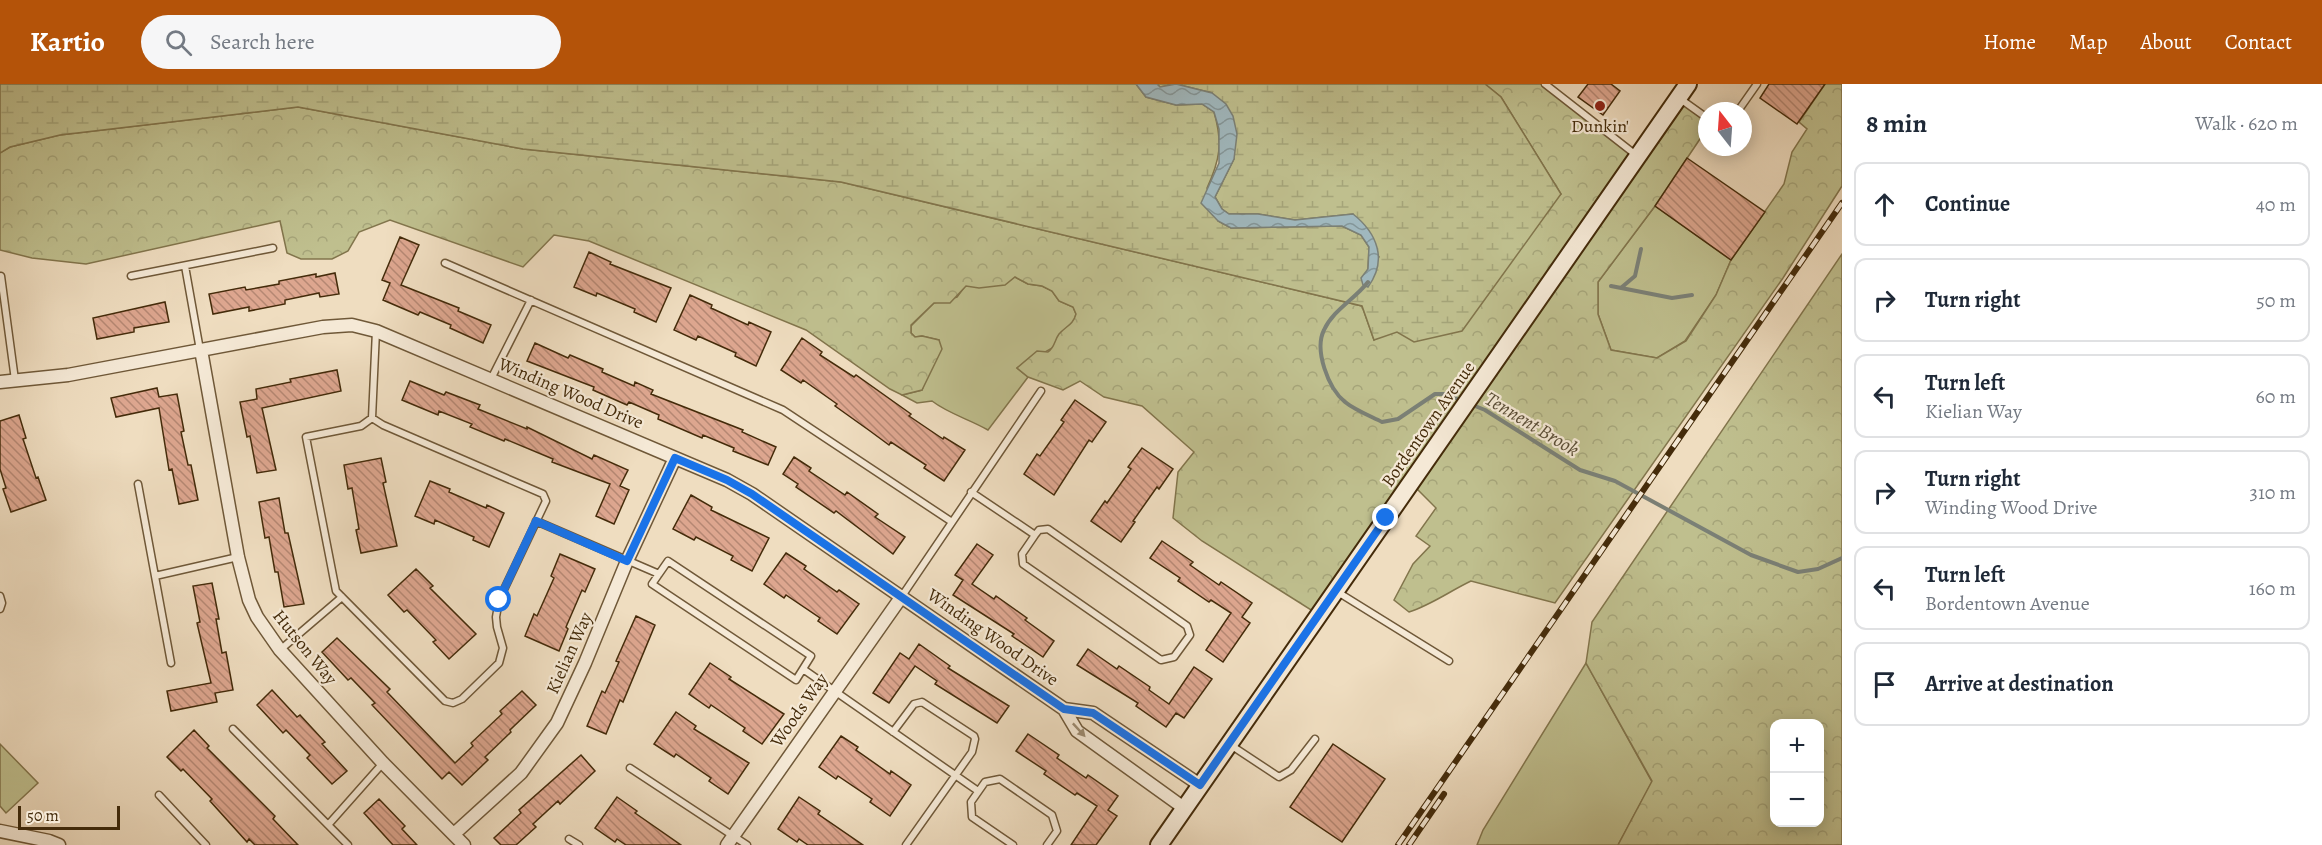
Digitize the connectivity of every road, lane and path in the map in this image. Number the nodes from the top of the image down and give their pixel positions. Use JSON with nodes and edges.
{"nodes":[{"id":1,"x":1545,"y":84,"type":"edge"},
{"id":2,"x":1757,"y":84,"type":"edge"},
{"id":3,"x":1683,"y":91,"type":"edge"},
{"id":4,"x":1744,"y":102,"type":"edge"},
{"id":5,"x":1698,"y":108,"type":"edge"},
{"id":6,"x":1637,"y":156,"type":"junction"},
{"id":7,"x":273,"y":248,"type":"dead end"},
{"id":8,"x":445,"y":263,"type":"dead end"},
{"id":9,"x":185,"y":266,"type":"junction"},
{"id":10,"x":1,"y":276,"type":"edge"},
{"id":11,"x":131,"y":276,"type":"dead end"},
{"id":12,"x":531,"y":300,"type":"junction"},
{"id":13,"x":376,"y":330,"type":"junction"},
{"id":14,"x":201,"y":351,"type":"junction"},
{"id":15,"x":491,"y":379,"type":"junction"},
{"id":16,"x":15,"y":381,"type":"junction"},
{"id":17,"x":0,"y":382,"type":"edge"},
{"id":18,"x":1041,"y":392,"type":"dead end"},
{"id":19,"x":372,"y":418,"type":"junction"},
{"id":20,"x":675,"y":458,"type":"junction"},
{"id":21,"x":138,"y":484,"type":"dead end"},
{"id":22,"x":971,"y":492,"type":"junction"},
{"id":23,"x":536,"y":521,"type":"junction"},
{"id":24,"x":952,"y":522,"type":"junction"},
{"id":25,"x":1035,"y":535,"type":"junction"},
{"id":26,"x":238,"y":557,"type":"junction"},
{"id":27,"x":627,"y":561,"type":"junction"},
{"id":28,"x":659,"y":574,"type":"junction"},
{"id":29,"x":155,"y":576,"type":"junction"},
{"id":30,"x":1336,"y":590,"type":"junction"},
{"id":31,"x":0,"y":596,"type":"edge"},
{"id":32,"x":342,"y":597,"type":"junction"},
{"id":33,"x":902,"y":597,"type":"junction"},
{"id":34,"x":0,"y":609,"type":"edge"},
{"id":35,"x":280,"y":650,"type":"junction"},
{"id":36,"x":1449,"y":661,"type":"dead end"},
{"id":37,"x":171,"y":663,"type":"dead end"},
{"id":38,"x":803,"y":669,"type":"junction"},
{"id":39,"x":834,"y":691,"type":"junction"},
{"id":40,"x":1064,"y":709,"type":"junction"},
{"id":41,"x":233,"y":729,"type":"dead end"},
{"id":42,"x":893,"y":732,"type":"junction"},
{"id":43,"x":1315,"y":740,"type":"dead end"},
{"id":44,"x":1228,"y":744,"type":"junction"},
{"id":45,"x":383,"y":763,"type":"junction"},
{"id":46,"x":630,"y":768,"type":"dead end"},
{"id":47,"x":955,"y":775,"type":"junction"},
{"id":48,"x":1200,"y":785,"type":"junction"},
{"id":49,"x":978,"y":791,"type":"junction"},
{"id":50,"x":159,"y":795,"type":"dead end"},
{"id":51,"x":1184,"y":808,"type":"junction"},
{"id":52,"x":328,"y":825,"type":"junction"},
{"id":53,"x":0,"y":831,"type":"edge"},
{"id":54,"x":454,"y":834,"type":"junction"},
{"id":55,"x":569,"y":839,"type":"dead end"},
{"id":56,"x":730,"y":840,"type":"edge"},
{"id":57,"x":59,"y":845,"type":"edge"},
{"id":58,"x":206,"y":845,"type":"edge"},
{"id":59,"x":348,"y":845,"type":"edge"},
{"id":60,"x":464,"y":845,"type":"edge"},
{"id":61,"x":579,"y":845,"type":"edge"},
{"id":62,"x":747,"y":845,"type":"edge"},
{"id":63,"x":906,"y":845,"type":"edge"},
{"id":64,"x":1013,"y":845,"type":"edge"},
{"id":65,"x":1047,"y":845,"type":"edge"},
{"id":66,"x":1159,"y":845,"type":"edge"}],
"edges":[{"from":1,"to":6,"type":"lane"},
{"from":2,"to":4,"type":"lane"},
{"from":3,"to":5,"type":"lane"},
{"from":3,"to":6,"type":"main road","name":"Bordentown Avenue"},
{"from":6,"to":30,"type":"main road","name":"Bordentown Avenue"},
{"from":7,"to":9,"type":"lane"},
{"from":8,"to":12,"type":"lane"},
{"from":9,"to":11,"type":"lane"},
{"from":9,"to":14,"type":"lane"},
{"from":10,"to":16,"type":"lane"},
{"from":12,"to":15,"type":"lane"},
{"from":12,"to":24,"type":"lane"},
{"from":13,"to":14,"type":"street","name":"Winding Wood Drive"},
{"from":13,"to":15,"type":"street","name":"Winding Wood Drive"},
{"from":13,"to":19,"type":"lane"},
{"from":14,"to":16,"type":"street","name":"Winding Wood Drive"},
{"from":14,"to":26,"type":"street","name":"Hutson Way"},
{"from":15,"to":20,"type":"street","name":"Winding Wood Drive"},
{"from":16,"to":17,"type":"street","name":"Winding Wood Drive"},
{"from":18,"to":22,"type":"lane"},
{"from":19,"to":23,"type":"lane"},
{"from":19,"to":32,"type":"lane"},
{"from":20,"to":27,"type":"street","name":"Kielian Way"},
{"from":20,"to":33,"type":"street","name":"Winding Wood Drive"},
{"from":21,"to":29,"type":"lane"},
{"from":22,"to":24,"type":"lane"},
{"from":22,"to":25,"type":"lane"},
{"from":23,"to":27,"type":"lane"},
{"from":23,"to":32,"type":"lane"},
{"from":24,"to":33,"type":"lane"},
{"from":25,"to":25,"type":"lane"},
{"from":26,"to":29,"type":"lane"},
{"from":26,"to":35,"type":"street","name":"Hutson Way"},
{"from":27,"to":28,"type":"lane"},
{"from":27,"to":54,"type":"street","name":"Kielian Way"},
{"from":28,"to":38,"type":"lane"},
{"from":28,"to":38,"type":"lane"},
{"from":29,"to":37,"type":"lane"},
{"from":30,"to":36,"type":"lane"},
{"from":30,"to":44,"type":"main road","name":"Bordentown Avenue"},
{"from":31,"to":34,"type":"lane"},
{"from":32,"to":35,"type":"lane"},
{"from":33,"to":39,"type":"street","name":"Woods Way"},
{"from":33,"to":40,"type":"street","name":"Winding Wood Drive"},
{"from":35,"to":45,"type":"street","name":"Hutson Way"},
{"from":38,"to":39,"type":"lane"},
{"from":39,"to":42,"type":"lane"},
{"from":39,"to":56,"type":"street","name":"Woods Way"},
{"from":40,"to":48,"type":"street","name":"Winding Wood Drive"},
{"from":40,"to":51,"type":"street","name":"Winding Wood Drive","one_way":true},
{"from":41,"to":52,"type":"lane"},
{"from":42,"to":47,"type":"lane"},
{"from":42,"to":47,"type":"lane"},
{"from":43,"to":44,"type":"lane"},
{"from":44,"to":48,"type":"main road","name":"Bordentown Avenue"},
{"from":45,"to":52,"type":"lane"},
{"from":45,"to":54,"type":"street","name":"Hutson Way"},
{"from":46,"to":56,"type":"lane"},
{"from":47,"to":49,"type":"lane"},
{"from":47,"to":63,"type":"lane"},
{"from":48,"to":51,"type":"main road","name":"Bordentown Avenue"},
{"from":49,"to":64,"type":"lane"},
{"from":49,"to":65,"type":"lane"},
{"from":50,"to":58,"type":"lane"},
{"from":51,"to":66,"type":"main road","name":"Bordentown Avenue"},
{"from":52,"to":59,"type":"lane"},
{"from":53,"to":57,"type":"street"},
{"from":54,"to":60,"type":"street","name":"Hutson Way"},
{"from":55,"to":61,"type":"lane"},
{"from":56,"to":62,"type":"lane"}]}
